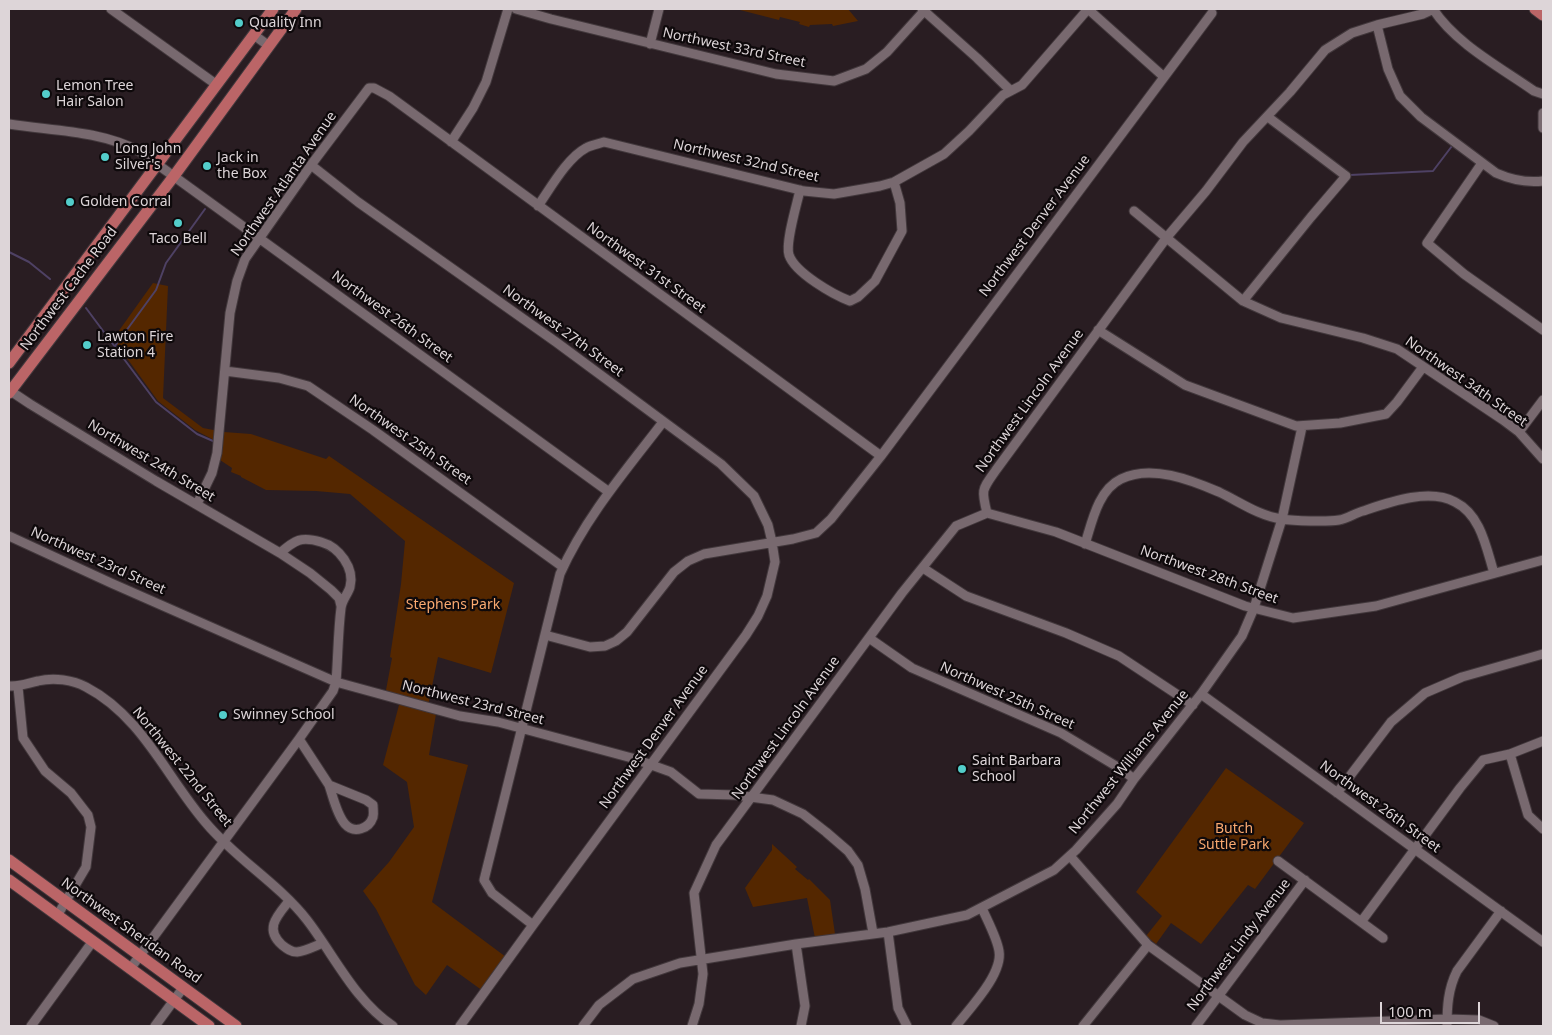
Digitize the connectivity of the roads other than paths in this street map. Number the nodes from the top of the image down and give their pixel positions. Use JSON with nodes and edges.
{"nodes":[{"id":1,"x":112,"y":9,"type":"edge"},
{"id":2,"x":273,"y":9,"type":"edge"},
{"id":3,"x":296,"y":9,"type":"edge"},
{"id":4,"x":508,"y":9,"type":"edge"},
{"id":5,"x":516,"y":9,"type":"edge"},
{"id":6,"x":659,"y":9,"type":"edge"},
{"id":7,"x":1088,"y":9,"type":"edge"},
{"id":8,"x":1434,"y":9,"type":"edge"},
{"id":9,"x":1535,"y":9,"type":"edge"},
{"id":10,"x":923,"y":10,"type":"edge"},
{"id":11,"x":1212,"y":13,"type":"dead end"},
{"id":12,"x":1543,"y":15,"type":"edge"},
{"id":13,"x":1377,"y":25,"type":"junction"},
{"id":14,"x":254,"y":35,"type":"junction"},
{"id":15,"x":650,"y":44,"type":"junction"},
{"id":16,"x":269,"y":46,"type":"junction"},
{"id":17,"x":1164,"y":77,"type":"junction"},
{"id":18,"x":217,"y":85,"type":"junction"},
{"id":19,"x":368,"y":90,"type":"joint"},
{"id":20,"x":1010,"y":90,"type":"junction"},
{"id":21,"x":1543,"y":94,"type":"edge"},
{"id":22,"x":1543,"y":113,"type":"edge"},
{"id":23,"x":1268,"y":117,"type":"junction"},
{"id":24,"x":9,"y":124,"type":"edge"},
{"id":25,"x":1543,"y":128,"type":"edge"},
{"id":26,"x":451,"y":142,"type":"junction"},
{"id":27,"x":1482,"y":163,"type":"junction"},
{"id":28,"x":158,"y":164,"type":"junction"},
{"id":29,"x":311,"y":165,"type":"junction"},
{"id":30,"x":174,"y":176,"type":"junction"},
{"id":31,"x":1543,"y":181,"type":"edge"},
{"id":32,"x":894,"y":182,"type":"junction"},
{"id":33,"x":800,"y":190,"type":"junction"},
{"id":34,"x":538,"y":206,"type":"junction"},
{"id":35,"x":1134,"y":211,"type":"dead end"},
{"id":36,"x":1167,"y":237,"type":"junction"},
{"id":37,"x":260,"y":238,"type":"junction"},
{"id":38,"x":1244,"y":301,"type":"junction"},
{"id":39,"x":1098,"y":330,"type":"junction"},
{"id":40,"x":1543,"y":330,"type":"edge"},
{"id":41,"x":9,"y":363,"type":"edge"},
{"id":42,"x":1423,"y":367,"type":"junction"},
{"id":43,"x":225,"y":372,"type":"junction"},
{"id":44,"x":9,"y":391,"type":"edge"},
{"id":45,"x":1543,"y":400,"type":"edge"},
{"id":46,"x":663,"y":422,"type":"junction"},
{"id":47,"x":1302,"y":427,"type":"junction"},
{"id":48,"x":1519,"y":432,"type":"junction"},
{"id":49,"x":880,"y":456,"type":"junction"},
{"id":50,"x":1543,"y":459,"type":"edge"},
{"id":51,"x":609,"y":492,"type":"junction"},
{"id":52,"x":197,"y":504,"type":"junction"},
{"id":53,"x":987,"y":513,"type":"junction"},
{"id":54,"x":1282,"y":519,"type":"junction"},
{"id":55,"x":9,"y":536,"type":"edge"},
{"id":56,"x":772,"y":542,"type":"junction"},
{"id":57,"x":1086,"y":544,"type":"junction"},
{"id":58,"x":280,"y":553,"type":"junction"},
{"id":59,"x":1543,"y":560,"type":"edge"},
{"id":60,"x":563,"y":568,"type":"junction"},
{"id":61,"x":923,"y":568,"type":"junction"},
{"id":62,"x":1494,"y":573,"type":"junction"},
{"id":63,"x":341,"y":606,"type":"junction"},
{"id":64,"x":1254,"y":608,"type":"junction"},
{"id":65,"x":544,"y":635,"type":"junction"},
{"id":66,"x":869,"y":638,"type":"junction"},
{"id":67,"x":1543,"y":654,"type":"edge"},
{"id":68,"x":336,"y":682,"type":"junction"},
{"id":69,"x":13,"y":686,"type":"edge"},
{"id":70,"x":1201,"y":694,"type":"junction"},
{"id":71,"x":1193,"y":705,"type":"junction"},
{"id":72,"x":521,"y":728,"type":"junction"},
{"id":73,"x":299,"y":739,"type":"junction"},
{"id":74,"x":1543,"y":742,"type":"edge"},
{"id":75,"x":1510,"y":754,"type":"junction"},
{"id":76,"x":651,"y":765,"type":"junction"},
{"id":77,"x":1134,"y":779,"type":"junction"},
{"id":78,"x":329,"y":785,"type":"junction"},
{"id":79,"x":1337,"y":792,"type":"junction"},
{"id":80,"x":752,"y":797,"type":"junction"},
{"id":81,"x":1543,"y":829,"type":"edge"},
{"id":82,"x":224,"y":841,"type":"junction"},
{"id":83,"x":1415,"y":849,"type":"junction"},
{"id":84,"x":1070,"y":856,"type":"junction"},
{"id":85,"x":9,"y":860,"type":"edge"},
{"id":86,"x":1278,"y":861,"type":"dead end"},
{"id":87,"x":1305,"y":880,"type":"junction"},
{"id":88,"x":10,"y":883,"type":"edge"},
{"id":89,"x":289,"y":901,"type":"junction"},
{"id":90,"x":66,"y":902,"type":"junction"},
{"id":91,"x":982,"y":908,"type":"junction"},
{"id":92,"x":1501,"y":911,"type":"junction"},
{"id":93,"x":57,"y":916,"type":"junction"},
{"id":94,"x":1361,"y":922,"type":"junction"},
{"id":95,"x":533,"y":924,"type":"junction"},
{"id":96,"x":888,"y":932,"type":"junction"},
{"id":97,"x":873,"y":933,"type":"junction"},
{"id":98,"x":1383,"y":938,"type":"dead end"},
{"id":99,"x":92,"y":942,"type":"junction"},
{"id":100,"x":1543,"y":942,"type":"edge"},
{"id":101,"x":323,"y":943,"type":"junction"},
{"id":102,"x":796,"y":944,"type":"junction"},
{"id":103,"x":1148,"y":945,"type":"junction"},
{"id":104,"x":139,"y":956,"type":"junction"},
{"id":105,"x":701,"y":960,"type":"junction"},
{"id":106,"x":130,"y":969,"type":"junction"},
{"id":107,"x":183,"y":988,"type":"junction"},
{"id":108,"x":1218,"y":997,"type":"junction"},
{"id":109,"x":173,"y":1000,"type":"junction"},
{"id":110,"x":1447,"y":1023,"type":"edge"},
{"id":111,"x":31,"y":1026,"type":"edge"},
{"id":112,"x":155,"y":1026,"type":"edge"},
{"id":113,"x":209,"y":1026,"type":"edge"},
{"id":114,"x":236,"y":1026,"type":"edge"},
{"id":115,"x":393,"y":1026,"type":"edge"},
{"id":116,"x":460,"y":1026,"type":"edge"},
{"id":117,"x":583,"y":1026,"type":"edge"},
{"id":118,"x":692,"y":1026,"type":"edge"},
{"id":119,"x":801,"y":1026,"type":"edge"},
{"id":120,"x":907,"y":1026,"type":"edge"},
{"id":121,"x":956,"y":1026,"type":"edge"},
{"id":122,"x":1083,"y":1026,"type":"edge"},
{"id":123,"x":1196,"y":1026,"type":"edge"},
{"id":124,"x":1494,"y":1026,"type":"edge"}],
"edges":[{"from":1,"to":18,"type":"street"},
{"from":2,"to":14,"type":"main road","name":"Northwest Cache Road"},
{"from":3,"to":16,"type":"main road","name":"Northwest Cache Road"},
{"from":4,"to":26,"type":"street"},
{"from":5,"to":15,"type":"street","name":"Northwest 33rd Street"},
{"from":6,"to":15,"type":"street"},
{"from":7,"to":17,"type":"street"},
{"from":7,"to":20,"type":"street","name":"Northwest 32nd Street"},
{"from":8,"to":13,"type":"street","name":"Northwest Lincoln Avenue"},
{"from":8,"to":21,"type":"street"},
{"from":9,"to":12,"type":"main road"},
{"from":10,"to":15,"type":"street","name":"Northwest 33rd Street"},
{"from":10,"to":20,"type":"street"},
{"from":11,"to":17,"type":"street","name":"Northwest Denver Avenue"},
{"from":13,"to":23,"type":"street","name":"Northwest Lincoln Avenue"},
{"from":13,"to":27,"type":"street"},
{"from":14,"to":16,"type":"street"},
{"from":14,"to":18,"type":"main road","name":"Northwest Cache Road"},
{"from":16,"to":30,"type":"main road","name":"Northwest Cache Road"},
{"from":17,"to":49,"type":"street","name":"Northwest Denver Avenue"},
{"from":18,"to":28,"type":"main road","name":"Northwest Cache Road"},
{"from":19,"to":26,"type":"street","name":"Northwest 31st Street"},
{"from":19,"to":29,"type":"street","name":"Northwest Atlanta Avenue"},
{"from":20,"to":32,"type":"street","name":"Northwest 32nd Street"},
{"from":22,"to":25,"type":"street"},
{"from":23,"to":36,"type":"street","name":"Northwest Lincoln Avenue"},
{"from":23,"to":38,"type":"street"},
{"from":24,"to":28,"type":"street","name":"Northwest 26th Street"},
{"from":26,"to":34,"type":"street","name":"Northwest 31st Street"},
{"from":27,"to":31,"type":"street"},
{"from":27,"to":40,"type":"street"},
{"from":28,"to":30,"type":"street","name":"Northwest 26th Street"},
{"from":28,"to":41,"type":"main road","name":"Northwest Cache Road"},
{"from":29,"to":37,"type":"street","name":"Northwest Atlanta Avenue"},
{"from":29,"to":46,"type":"street","name":"Northwest 27th Street"},
{"from":30,"to":37,"type":"street","name":"Northwest 26th Street"},
{"from":30,"to":44,"type":"main road","name":"Northwest Cache Road"},
{"from":32,"to":33,"type":"street","name":"Northwest 32nd Street"},
{"from":32,"to":33,"type":"street"},
{"from":33,"to":34,"type":"street","name":"Northwest 32nd Street"},
{"from":34,"to":49,"type":"street","name":"Northwest 31st Street"},
{"from":35,"to":36,"type":"street","name":"Northwest 34th Street"},
{"from":36,"to":38,"type":"street","name":"Northwest 34th Street"},
{"from":36,"to":39,"type":"street","name":"Northwest Lincoln Avenue"},
{"from":37,"to":43,"type":"street","name":"Northwest Atlanta Avenue"},
{"from":37,"to":51,"type":"street","name":"Northwest 26th Street"},
{"from":38,"to":42,"type":"street","name":"Northwest 34th Street"},
{"from":39,"to":47,"type":"street"},
{"from":39,"to":53,"type":"street","name":"Northwest Lincoln Avenue"},
{"from":42,"to":47,"type":"street"},
{"from":42,"to":48,"type":"street","name":"Northwest 34th Street"},
{"from":43,"to":52,"type":"street","name":"Northwest Atlanta Avenue"},
{"from":43,"to":60,"type":"street","name":"Northwest 25th Street"},
{"from":44,"to":52,"type":"street","name":"Northwest 24th Street"},
{"from":45,"to":48,"type":"street"},
{"from":46,"to":51,"type":"street"},
{"from":46,"to":56,"type":"street","name":"Northwest 27th Street"},
{"from":47,"to":54,"type":"street","name":"Northwest Williams Avenue"},
{"from":48,"to":50,"type":"street","name":"Northwest 34th Street"},
{"from":49,"to":56,"type":"street"},
{"from":51,"to":60,"type":"street"},
{"from":52,"to":58,"type":"street","name":"Northwest 24th Street"},
{"from":53,"to":57,"type":"street","name":"Northwest 28th Street"},
{"from":53,"to":61,"type":"street","name":"Northwest Lincoln Avenue"},
{"from":54,"to":57,"type":"street"},
{"from":54,"to":62,"type":"street"},
{"from":54,"to":64,"type":"street","name":"Northwest Williams Avenue"},
{"from":55,"to":68,"type":"street","name":"Northwest 23rd Street"},
{"from":56,"to":65,"type":"street"},
{"from":56,"to":76,"type":"street","name":"Northwest Denver Avenue"},
{"from":57,"to":64,"type":"street","name":"Northwest 28th Street"},
{"from":58,"to":63,"type":"street","name":"Northwest 24th Street"},
{"from":58,"to":63,"type":"street"},
{"from":59,"to":62,"type":"street","name":"Northwest 28th Street"},
{"from":60,"to":65,"type":"street"},
{"from":61,"to":66,"type":"street","name":"Northwest Lincoln Avenue"},
{"from":61,"to":71,"type":"street"},
{"from":62,"to":64,"type":"street","name":"Northwest 28th Street"},
{"from":63,"to":68,"type":"street"},
{"from":64,"to":70,"type":"street","name":"Northwest Williams Avenue"},
{"from":65,"to":72,"type":"street"},
{"from":66,"to":77,"type":"street","name":"Northwest 25th Street"},
{"from":66,"to":80,"type":"street","name":"Northwest Lincoln Avenue"},
{"from":67,"to":79,"type":"street"},
{"from":68,"to":72,"type":"street","name":"Northwest 23rd Street"},
{"from":68,"to":73,"type":"street"},
{"from":69,"to":82,"type":"street","name":"Northwest 22nd Street"},
{"from":69,"to":90,"type":"street"},
{"from":70,"to":71,"type":"street","name":"Northwest Williams Avenue"},
{"from":70,"to":79,"type":"street","name":"Northwest 26th Street"},
{"from":71,"to":77,"type":"street","name":"Northwest Williams Avenue"},
{"from":72,"to":76,"type":"street","name":"Northwest 23rd Street"},
{"from":72,"to":95,"type":"street"},
{"from":73,"to":78,"type":"street"},
{"from":73,"to":82,"type":"street"},
{"from":74,"to":75,"type":"street"},
{"from":75,"to":81,"type":"street"},
{"from":75,"to":83,"type":"street"},
{"from":76,"to":80,"type":"street","name":"Northwest 23rd Street"},
{"from":76,"to":95,"type":"street","name":"Northwest Denver Avenue"},
{"from":77,"to":84,"type":"street","name":"Northwest Williams Avenue"},
{"from":78,"to":78,"type":"street"},
{"from":79,"to":83,"type":"street","name":"Northwest 26th Street"},
{"from":80,"to":97,"type":"street","name":"Northwest 23rd Street"},
{"from":80,"to":105,"type":"street","name":"Northwest Lincoln Avenue"},
{"from":82,"to":89,"type":"street","name":"Northwest 22nd Street"},
{"from":82,"to":104,"type":"street"},
{"from":83,"to":92,"type":"street","name":"Northwest 26th Street"},
{"from":83,"to":94,"type":"street"},
{"from":84,"to":91,"type":"street","name":"Northwest Williams Avenue"},
{"from":84,"to":103,"type":"street"},
{"from":85,"to":90,"type":"main road","name":"Northwest Sheridan Road"},
{"from":86,"to":87,"type":"street"},
{"from":87,"to":94,"type":"street"},
{"from":87,"to":108,"type":"street","name":"Northwest Lindy Avenue"},
{"from":88,"to":93,"type":"main road"},
{"from":89,"to":101,"type":"street","name":"Northwest 22nd Street"},
{"from":89,"to":101,"type":"street"},
{"from":90,"to":93,"type":"street"},
{"from":90,"to":104,"type":"main road","name":"Northwest Sheridan Road"},
{"from":91,"to":96,"type":"street","name":"Northwest Williams Avenue"},
{"from":91,"to":121,"type":"street"},
{"from":92,"to":100,"type":"street","name":"Northwest 26th Street"},
{"from":92,"to":110,"type":"street"},
{"from":93,"to":99,"type":"main road"},
{"from":94,"to":98,"type":"street"},
{"from":95,"to":116,"type":"street","name":"Northwest Denver Avenue"},
{"from":96,"to":97,"type":"street","name":"Northwest Williams Avenue"},
{"from":96,"to":120,"type":"street"},
{"from":97,"to":102,"type":"street","name":"Northwest Williams Avenue"},
{"from":99,"to":106,"type":"main road"},
{"from":99,"to":111,"type":"street"},
{"from":101,"to":115,"type":"street","name":"Northwest 22nd Street"},
{"from":102,"to":105,"type":"street","name":"Northwest Williams Avenue"},
{"from":102,"to":119,"type":"street"},
{"from":103,"to":108,"type":"street"},
{"from":103,"to":122,"type":"street"},
{"from":104,"to":106,"type":"street"},
{"from":104,"to":107,"type":"main road","name":"Northwest Sheridan Road"},
{"from":105,"to":117,"type":"street"},
{"from":105,"to":118,"type":"street"},
{"from":106,"to":109,"type":"main road"},
{"from":107,"to":109,"type":"street"},
{"from":107,"to":114,"type":"main road","name":"Northwest Sheridan Road"},
{"from":108,"to":110,"type":"street"},
{"from":108,"to":123,"type":"street","name":"Northwest Lindy Avenue"},
{"from":109,"to":112,"type":"street"},
{"from":109,"to":113,"type":"main road"},
{"from":110,"to":124,"type":"street"}]}
